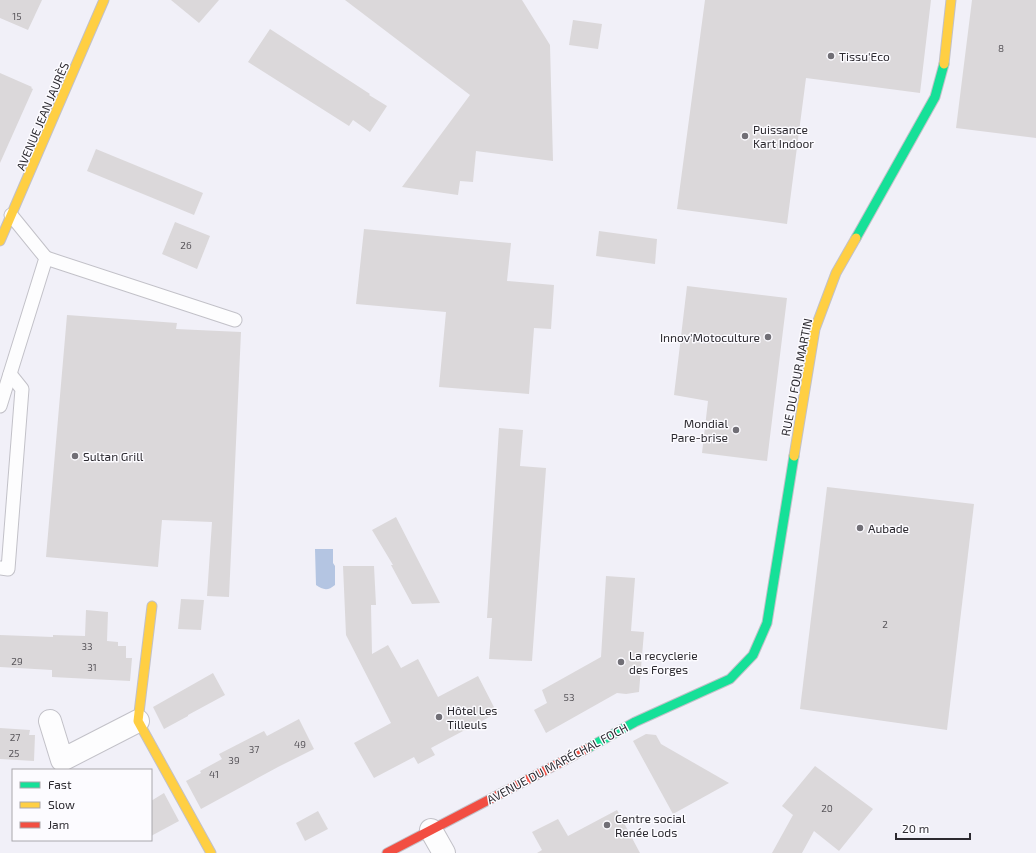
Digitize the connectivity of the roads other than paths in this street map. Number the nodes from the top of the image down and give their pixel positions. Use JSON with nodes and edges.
{"nodes":[{"id":1,"x":104,"y":0,"type":"edge"},
{"id":2,"x":951,"y":0,"type":"edge"},
{"id":3,"x":6,"y":212,"type":"edge"},
{"id":4,"x":0,"y":241,"type":"edge"},
{"id":5,"x":46,"y":258,"type":"junction"},
{"id":6,"x":235,"y":320,"type":"dead end"},
{"id":7,"x":10,"y":374,"type":"junction"},
{"id":8,"x":0,"y":406,"type":"edge"},
{"id":9,"x":0,"y":568,"type":"edge"},
{"id":10,"x":152,"y":606,"type":"dead end"},
{"id":11,"x":730,"y":679,"type":"joint"},
{"id":12,"x":50,"y":720,"type":"dead end"},
{"id":13,"x":138,"y":721,"type":"junction"},
{"id":14,"x":431,"y":830,"type":"junction"},
{"id":15,"x":211,"y":853,"type":"edge"},
{"id":16,"x":387,"y":853,"type":"edge"},
{"id":17,"x":444,"y":853,"type":"edge"}],
"edges":[{"from":1,"to":3,"type":"street","name":"AVENUE JEAN JAURÈS"},
{"from":2,"to":11,"type":"street","name":"RUE DU FOUR MARTIN"},
{"from":3,"to":4,"type":"street","name":"AVENUE JEAN JAURÈS"},
{"from":3,"to":5,"type":"lane"},
{"from":5,"to":6,"type":"lane"},
{"from":5,"to":7,"type":"lane"},
{"from":7,"to":8,"type":"lane"},
{"from":7,"to":9,"type":"lane"},
{"from":10,"to":13,"type":"street"},
{"from":11,"to":14,"type":"street","name":"AVENUE DU MARÉCHAL FOCH"},
{"from":12,"to":13,"type":"street"},
{"from":13,"to":15,"type":"street"},
{"from":14,"to":16,"type":"street","name":"AVENUE DU MARÉCHAL FOCH"},
{"from":14,"to":17,"type":"street"}]}
